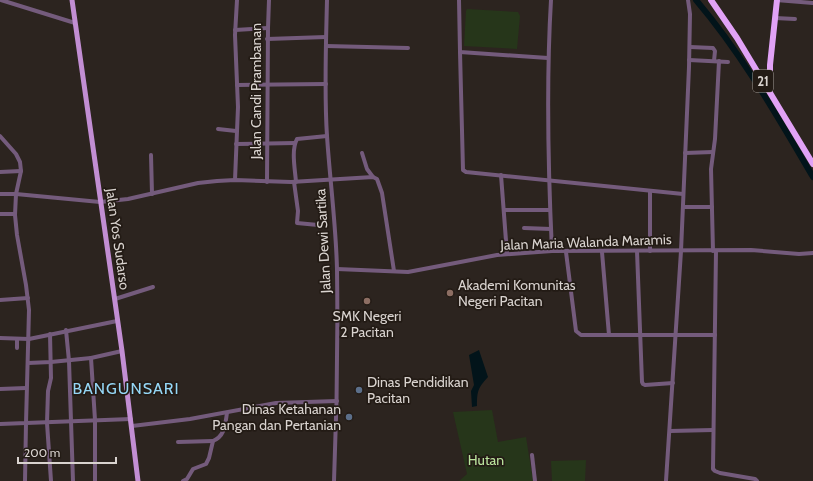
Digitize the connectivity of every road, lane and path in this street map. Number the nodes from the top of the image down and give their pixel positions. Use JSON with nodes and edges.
{"nodes":[{"id":1,"x":1,"y":0,"type":"edge"},
{"id":2,"x":72,"y":0,"type":"edge"},
{"id":3,"x":237,"y":0,"type":"edge"},
{"id":4,"x":269,"y":0,"type":"edge"},
{"id":5,"x":327,"y":0,"type":"edge"},
{"id":6,"x":459,"y":0,"type":"edge"},
{"id":7,"x":551,"y":0,"type":"edge"},
{"id":8,"x":688,"y":0,"type":"edge"},
{"id":9,"x":711,"y":0,"type":"edge"},
{"id":10,"x":776,"y":0,"type":"edge"},
{"id":11,"x":813,"y":3,"type":"edge"},
{"id":12,"x":775,"y":18,"type":"junction"},
{"id":13,"x":795,"y":20,"type":"dead end"},
{"id":14,"x":75,"y":23,"type":"junction"},
{"id":15,"x":268,"y":28,"type":"junction"},
{"id":16,"x":235,"y":30,"type":"junction"},
{"id":17,"x":326,"y":37,"type":"junction"},
{"id":18,"x":268,"y":38,"type":"junction"},
{"id":19,"x":326,"y":46,"type":"junction"},
{"id":20,"x":690,"y":47,"type":"junction"},
{"id":21,"x":408,"y":48,"type":"dead end"},
{"id":22,"x":460,"y":52,"type":"junction"},
{"id":23,"x":548,"y":58,"type":"junction"},
{"id":24,"x":689,"y":60,"type":"junction"},
{"id":25,"x":714,"y":61,"type":"junction"},
{"id":26,"x":719,"y":61,"type":"junction"},
{"id":27,"x":728,"y":62,"type":"dead end"},
{"id":28,"x":769,"y":69,"type":"junction"},
{"id":29,"x":758,"y":72,"type":"junction"},
{"id":30,"x":237,"y":84,"type":"junction"},
{"id":31,"x":326,"y":84,"type":"junction"},
{"id":32,"x":268,"y":85,"type":"junction"},
{"id":33,"x":770,"y":92,"type":"junction"},
{"id":34,"x":218,"y":129,"type":"dead end"},
{"id":35,"x":236,"y":130,"type":"junction"},
{"id":36,"x":0,"y":136,"type":"edge"},
{"id":37,"x":327,"y":136,"type":"junction"},
{"id":38,"x":267,"y":142,"type":"junction"},
{"id":39,"x":295,"y":143,"type":"junction"},
{"id":40,"x":236,"y":144,"type":"junction"},
{"id":41,"x":713,"y":152,"type":"junction"},
{"id":42,"x":362,"y":153,"type":"dead end"},
{"id":43,"x":685,"y":153,"type":"junction"},
{"id":44,"x":150,"y":155,"type":"dead end"},
{"id":45,"x":813,"y":164,"type":"edge"},
{"id":46,"x":21,"y":171,"type":"junction"},
{"id":47,"x":0,"y":172,"type":"edge"},
{"id":48,"x":501,"y":175,"type":"junction"},
{"id":49,"x":373,"y":177,"type":"junction"},
{"id":50,"x":235,"y":180,"type":"junction"},
{"id":51,"x":331,"y":180,"type":"junction"},
{"id":52,"x":549,"y":181,"type":"junction"},
{"id":53,"x":267,"y":182,"type":"junction"},
{"id":54,"x":295,"y":182,"type":"junction"},
{"id":55,"x":650,"y":191,"type":"junction"},
{"id":56,"x":0,"y":194,"type":"edge"},
{"id":57,"x":16,"y":194,"type":"junction"},
{"id":58,"x":152,"y":194,"type":"junction"},
{"id":59,"x":683,"y":194,"type":"junction"},
{"id":60,"x":100,"y":202,"type":"junction"},
{"id":61,"x":682,"y":207,"type":"junction"},
{"id":62,"x":712,"y":207,"type":"junction"},
{"id":63,"x":504,"y":210,"type":"junction"},
{"id":64,"x":550,"y":210,"type":"junction"},
{"id":65,"x":0,"y":214,"type":"edge"},
{"id":66,"x":15,"y":214,"type":"junction"},
{"id":67,"x":318,"y":225,"type":"dead end"},
{"id":68,"x":524,"y":228,"type":"dead end"},
{"id":69,"x":551,"y":229,"type":"junction"},
{"id":70,"x":552,"y":251,"type":"junction"},
{"id":71,"x":637,"y":251,"type":"junction"},
{"id":72,"x":681,"y":251,"type":"junction"},
{"id":73,"x":714,"y":251,"type":"junction"},
{"id":74,"x":566,"y":252,"type":"junction"},
{"id":75,"x":602,"y":252,"type":"junction"},
{"id":76,"x":650,"y":252,"type":"junction"},
{"id":77,"x":813,"y":253,"type":"edge"},
{"id":78,"x":507,"y":254,"type":"junction"},
{"id":79,"x":337,"y":269,"type":"junction"},
{"id":80,"x":394,"y":271,"type":"junction"},
{"id":81,"x":153,"y":287,"type":"dead end"},
{"id":82,"x":28,"y":298,"type":"junction"},
{"id":83,"x":115,"y":299,"type":"junction"},
{"id":84,"x":0,"y":300,"type":"edge"},
{"id":85,"x":117,"y":321,"type":"junction"},
{"id":86,"x":66,"y":330,"type":"junction"},
{"id":87,"x":50,"y":334,"type":"junction"},
{"id":88,"x":609,"y":335,"type":"junction"},
{"id":89,"x":640,"y":335,"type":"junction"},
{"id":90,"x":715,"y":335,"type":"junction"},
{"id":91,"x":676,"y":336,"type":"junction"},
{"id":92,"x":0,"y":338,"type":"edge"},
{"id":93,"x":17,"y":339,"type":"junction"},
{"id":94,"x":29,"y":339,"type":"junction"},
{"id":95,"x":18,"y":348,"type":"dead end"},
{"id":96,"x":122,"y":350,"type":"junction"},
{"id":97,"x":91,"y":358,"type":"junction"},
{"id":98,"x":69,"y":361,"type":"junction"},
{"id":99,"x":51,"y":362,"type":"junction"},
{"id":100,"x":28,"y":363,"type":"junction"},
{"id":101,"x":673,"y":383,"type":"junction"},
{"id":102,"x":26,"y":388,"type":"junction"},
{"id":103,"x":0,"y":389,"type":"edge"},
{"id":104,"x":337,"y":402,"type":"junction"},
{"id":105,"x":227,"y":413,"type":"junction"},
{"id":106,"x":131,"y":419,"type":"junction"},
{"id":107,"x":95,"y":420,"type":"junction"},
{"id":108,"x":72,"y":422,"type":"junction"},
{"id":109,"x":26,"y":423,"type":"junction"},
{"id":110,"x":47,"y":423,"type":"junction"},
{"id":111,"x":0,"y":424,"type":"edge"},
{"id":112,"x":132,"y":426,"type":"junction"},
{"id":113,"x":670,"y":430,"type":"junction"},
{"id":114,"x":713,"y":430,"type":"junction"},
{"id":115,"x":213,"y":441,"type":"junction"},
{"id":116,"x":178,"y":442,"type":"dead end"},
{"id":117,"x":532,"y":454,"type":"dead end"},
{"id":118,"x":25,"y":481,"type":"edge"},
{"id":119,"x":51,"y":481,"type":"edge"},
{"id":120,"x":73,"y":481,"type":"edge"},
{"id":121,"x":96,"y":481,"type":"edge"},
{"id":122,"x":138,"y":481,"type":"edge"},
{"id":123,"x":183,"y":481,"type":"edge"},
{"id":124,"x":334,"y":481,"type":"edge"},
{"id":125,"x":535,"y":481,"type":"edge"},
{"id":126,"x":666,"y":481,"type":"edge"},
{"id":127,"x":757,"y":481,"type":"edge"}],
"edges":[{"from":1,"to":14,"type":"street"},
{"from":2,"to":14,"type":"main road","name":"Jalan Yos Sudarso"},
{"from":3,"to":16,"type":"street"},
{"from":4,"to":15,"type":"street","name":"Jalan Candi Prambanan"},
{"from":5,"to":17,"type":"street","name":"Jalan Dewi Sartika"},
{"from":6,"to":22,"type":"street"},
{"from":7,"to":23,"type":"street"},
{"from":8,"to":20,"type":"street"},
{"from":9,"to":29,"type":"highway","number":"21"},
{"from":10,"to":11,"type":"street"},
{"from":10,"to":12,"type":"highway"},
{"from":12,"to":13,"type":"street"},
{"from":12,"to":28,"type":"highway"},
{"from":14,"to":60,"type":"main road","name":"Jalan Yos Sudarso"},
{"from":15,"to":16,"type":"street"},
{"from":15,"to":18,"type":"street","name":"Jalan Candi Prambanan"},
{"from":16,"to":30,"type":"street"},
{"from":17,"to":18,"type":"street"},
{"from":17,"to":19,"type":"street","name":"Jalan Dewi Sartika"},
{"from":18,"to":32,"type":"street","name":"Jalan Candi Prambanan"},
{"from":19,"to":21,"type":"street"},
{"from":19,"to":31,"type":"street","name":"Jalan Dewi Sartika"},
{"from":20,"to":24,"type":"street"},
{"from":20,"to":25,"type":"street"},
{"from":22,"to":23,"type":"street"},
{"from":22,"to":48,"type":"street"},
{"from":23,"to":52,"type":"street"},
{"from":24,"to":25,"type":"street"},
{"from":24,"to":43,"type":"street"},
{"from":25,"to":26,"type":"street"},
{"from":26,"to":27,"type":"street"},
{"from":26,"to":41,"type":"street"},
{"from":28,"to":29,"type":"highway"},
{"from":28,"to":33,"type":"highway"},
{"from":29,"to":33,"type":"highway","number":"21"},
{"from":30,"to":32,"type":"street"},
{"from":30,"to":35,"type":"street"},
{"from":31,"to":32,"type":"street"},
{"from":31,"to":37,"type":"street","name":"Jalan Dewi Sartika"},
{"from":32,"to":38,"type":"street","name":"Jalan Candi Prambanan"},
{"from":33,"to":45,"type":"highway","number":"21"},
{"from":34,"to":35,"type":"street"},
{"from":35,"to":40,"type":"street"},
{"from":36,"to":46,"type":"street"},
{"from":37,"to":39,"type":"street"},
{"from":37,"to":51,"type":"street","name":"Jalan Dewi Sartika"},
{"from":38,"to":39,"type":"street"},
{"from":38,"to":40,"type":"street"},
{"from":38,"to":53,"type":"street","name":"Jalan Candi Prambanan"},
{"from":39,"to":54,"type":"street"},
{"from":40,"to":50,"type":"street"},
{"from":41,"to":43,"type":"street"},
{"from":41,"to":62,"type":"street"},
{"from":42,"to":49,"type":"street"},
{"from":43,"to":59,"type":"street"},
{"from":44,"to":58,"type":"street"},
{"from":46,"to":47,"type":"street"},
{"from":46,"to":57,"type":"street"},
{"from":48,"to":52,"type":"street"},
{"from":48,"to":63,"type":"street"},
{"from":49,"to":51,"type":"street"},
{"from":49,"to":80,"type":"street"},
{"from":50,"to":53,"type":"street"},
{"from":50,"to":58,"type":"street"},
{"from":51,"to":54,"type":"street"},
{"from":51,"to":79,"type":"street","name":"Jalan Dewi Sartika"},
{"from":52,"to":55,"type":"street"},
{"from":52,"to":64,"type":"street"},
{"from":53,"to":54,"type":"street"},
{"from":54,"to":67,"type":"street"},
{"from":55,"to":59,"type":"street"},
{"from":55,"to":76,"type":"street"},
{"from":56,"to":57,"type":"street"},
{"from":57,"to":60,"type":"street"},
{"from":57,"to":66,"type":"street"},
{"from":58,"to":60,"type":"street"},
{"from":59,"to":61,"type":"street"},
{"from":60,"to":83,"type":"main road","name":"Jalan Yos Sudarso"},
{"from":61,"to":62,"type":"street"},
{"from":61,"to":72,"type":"street"},
{"from":62,"to":73,"type":"street"},
{"from":63,"to":64,"type":"street"},
{"from":63,"to":78,"type":"street"},
{"from":64,"to":69,"type":"street"},
{"from":65,"to":66,"type":"street"},
{"from":66,"to":82,"type":"street"},
{"from":68,"to":69,"type":"street"},
{"from":69,"to":70,"type":"street"},
{"from":70,"to":74,"type":"street","name":"Jalan Maria Walanda Maramis"},
{"from":70,"to":78,"type":"street","name":"Jalan Maria Walanda Maramis"},
{"from":71,"to":75,"type":"street","name":"Jalan Maria Walanda Maramis"},
{"from":71,"to":76,"type":"street","name":"Jalan Maria Walanda Maramis"},
{"from":71,"to":89,"type":"street"},
{"from":72,"to":73,"type":"street","name":"Jalan Maria Walanda Maramis"},
{"from":72,"to":76,"type":"street","name":"Jalan Maria Walanda Maramis"},
{"from":72,"to":91,"type":"street"},
{"from":73,"to":77,"type":"street","name":"Jalan Maria Walanda Maramis"},
{"from":73,"to":90,"type":"street"},
{"from":74,"to":75,"type":"street","name":"Jalan Maria Walanda Maramis"},
{"from":74,"to":88,"type":"street"},
{"from":75,"to":88,"type":"street"},
{"from":78,"to":80,"type":"street","name":"Jalan Maria Walanda Maramis"},
{"from":79,"to":80,"type":"street","name":"Jalan Maria Walanda Maramis"},
{"from":79,"to":104,"type":"street","name":"Jalan Dewi Sartika"},
{"from":81,"to":83,"type":"street"},
{"from":82,"to":84,"type":"street"},
{"from":82,"to":94,"type":"street"},
{"from":83,"to":85,"type":"main road","name":"Jalan Yos Sudarso"},
{"from":85,"to":86,"type":"street"},
{"from":85,"to":96,"type":"main road","name":"Jalan Yos Sudarso"},
{"from":86,"to":87,"type":"street"},
{"from":86,"to":98,"type":"street"},
{"from":87,"to":94,"type":"street"},
{"from":87,"to":99,"type":"street"},
{"from":88,"to":89,"type":"street"},
{"from":89,"to":91,"type":"street"},
{"from":89,"to":101,"type":"street"},
{"from":90,"to":91,"type":"street"},
{"from":90,"to":114,"type":"street"},
{"from":91,"to":101,"type":"street"},
{"from":92,"to":93,"type":"street"},
{"from":93,"to":94,"type":"street"},
{"from":93,"to":95,"type":"street"},
{"from":94,"to":100,"type":"street"},
{"from":96,"to":97,"type":"street"},
{"from":96,"to":106,"type":"main road","name":"Jalan Yos Sudarso"},
{"from":97,"to":98,"type":"street"},
{"from":97,"to":107,"type":"street"},
{"from":98,"to":99,"type":"street"},
{"from":98,"to":108,"type":"street"},
{"from":99,"to":100,"type":"street"},
{"from":99,"to":110,"type":"street"},
{"from":100,"to":102,"type":"street"},
{"from":101,"to":113,"type":"street"},
{"from":102,"to":103,"type":"street"},
{"from":102,"to":109,"type":"street"},
{"from":104,"to":105,"type":"street"},
{"from":104,"to":124,"type":"street","name":"Jalan Dewi Sartika"},
{"from":105,"to":112,"type":"street"},
{"from":105,"to":115,"type":"street"},
{"from":106,"to":107,"type":"street"},
{"from":106,"to":112,"type":"main road","name":"Jalan Yos Sudarso"},
{"from":107,"to":108,"type":"street"},
{"from":107,"to":121,"type":"street"},
{"from":108,"to":110,"type":"street"},
{"from":108,"to":120,"type":"street"},
{"from":109,"to":110,"type":"street"},
{"from":109,"to":111,"type":"street"},
{"from":109,"to":118,"type":"street"},
{"from":110,"to":119,"type":"street"},
{"from":112,"to":122,"type":"main road","name":"Jalan Yos Sudarso"},
{"from":113,"to":114,"type":"street"},
{"from":113,"to":126,"type":"street"},
{"from":114,"to":127,"type":"street"},
{"from":115,"to":116,"type":"street"},
{"from":115,"to":123,"type":"street"},
{"from":117,"to":125,"type":"street"}]}
